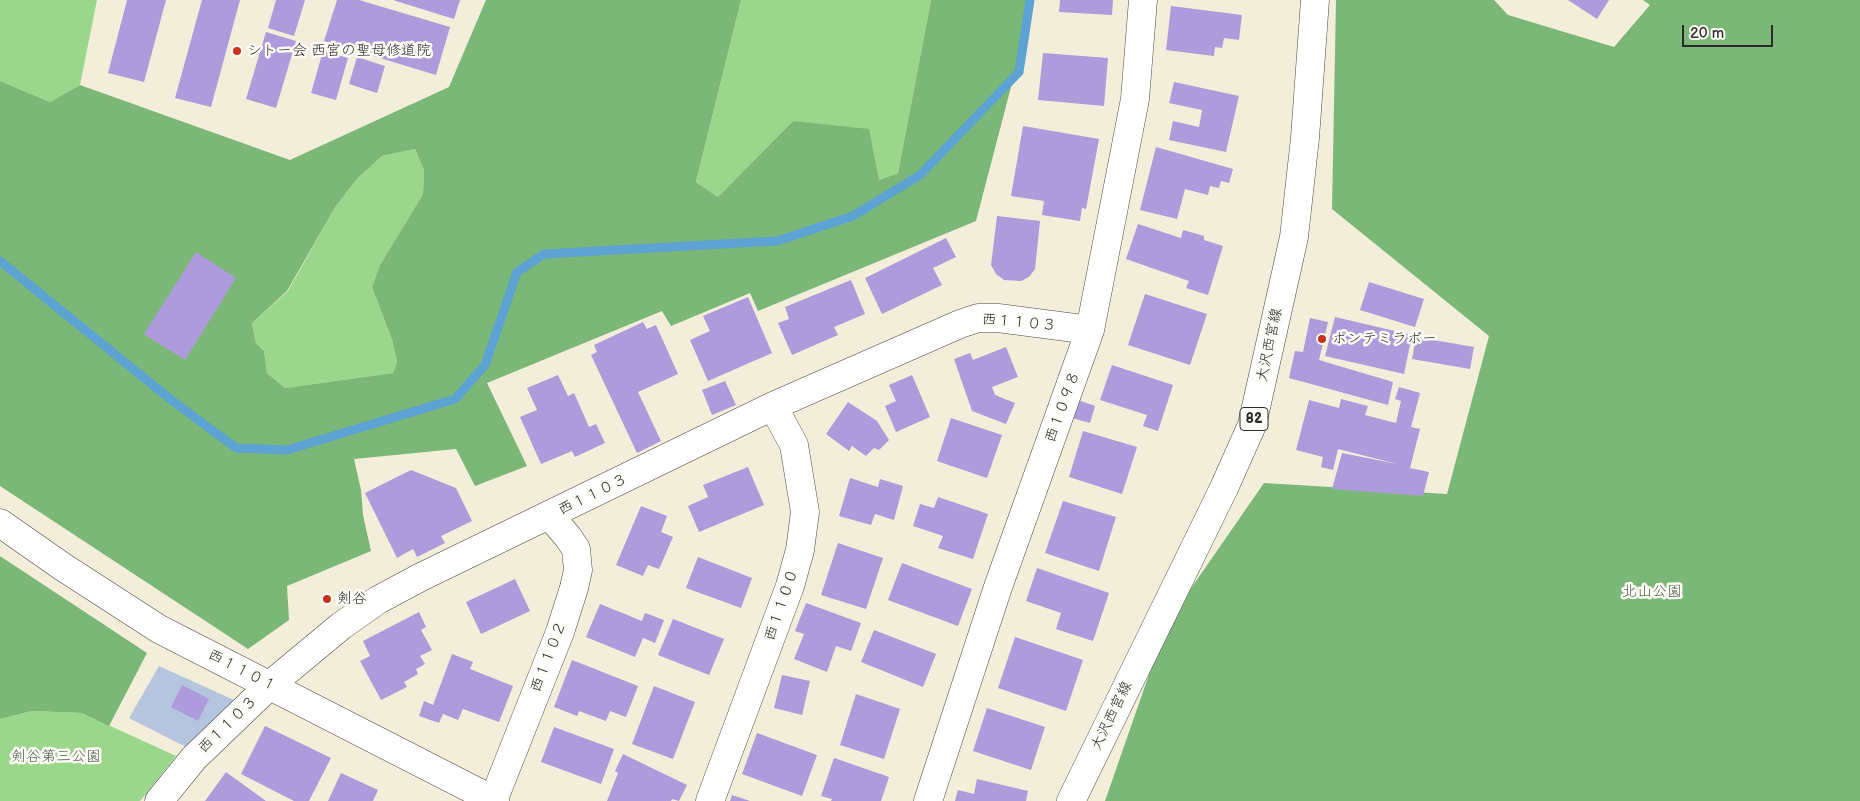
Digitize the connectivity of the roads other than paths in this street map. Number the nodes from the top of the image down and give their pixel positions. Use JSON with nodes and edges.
{"nodes":[{"id":1,"x":1142,"y":0,"type":"edge"},
{"id":2,"x":1315,"y":0,"type":"edge"},
{"id":3,"x":1090,"y":330,"type":"junction"},
{"id":4,"x":773,"y":406,"type":"junction"},
{"id":5,"x":550,"y":516,"type":"junction"},
{"id":6,"x":0,"y":523,"type":"edge"},
{"id":7,"x":270,"y":685,"type":"junction"},
{"id":8,"x":160,"y":801,"type":"edge"},
{"id":9,"x":494,"y":801,"type":"edge"},
{"id":10,"x":710,"y":801,"type":"edge"},
{"id":11,"x":928,"y":801,"type":"edge"},
{"id":12,"x":1071,"y":801,"type":"edge"}],
"edges":[{"from":1,"to":3,"type":"street","name":"西１０９８"},
{"from":2,"to":12,"type":"street","name":"大沢西宮線","number":"82"},
{"from":3,"to":4,"type":"street","name":"西１１０３"},
{"from":3,"to":11,"type":"street","name":"西１０９８"},
{"from":4,"to":5,"type":"street","name":"西１１０３"},
{"from":4,"to":10,"type":"street","name":"西１１００"},
{"from":5,"to":7,"type":"street","name":"西１１０３"},
{"from":5,"to":9,"type":"street","name":"西１１０２"},
{"from":6,"to":7,"type":"street","name":"西１１０１"},
{"from":7,"to":8,"type":"street","name":"西１１０３"},
{"from":7,"to":9,"type":"street","name":"西１１０１"}]}
